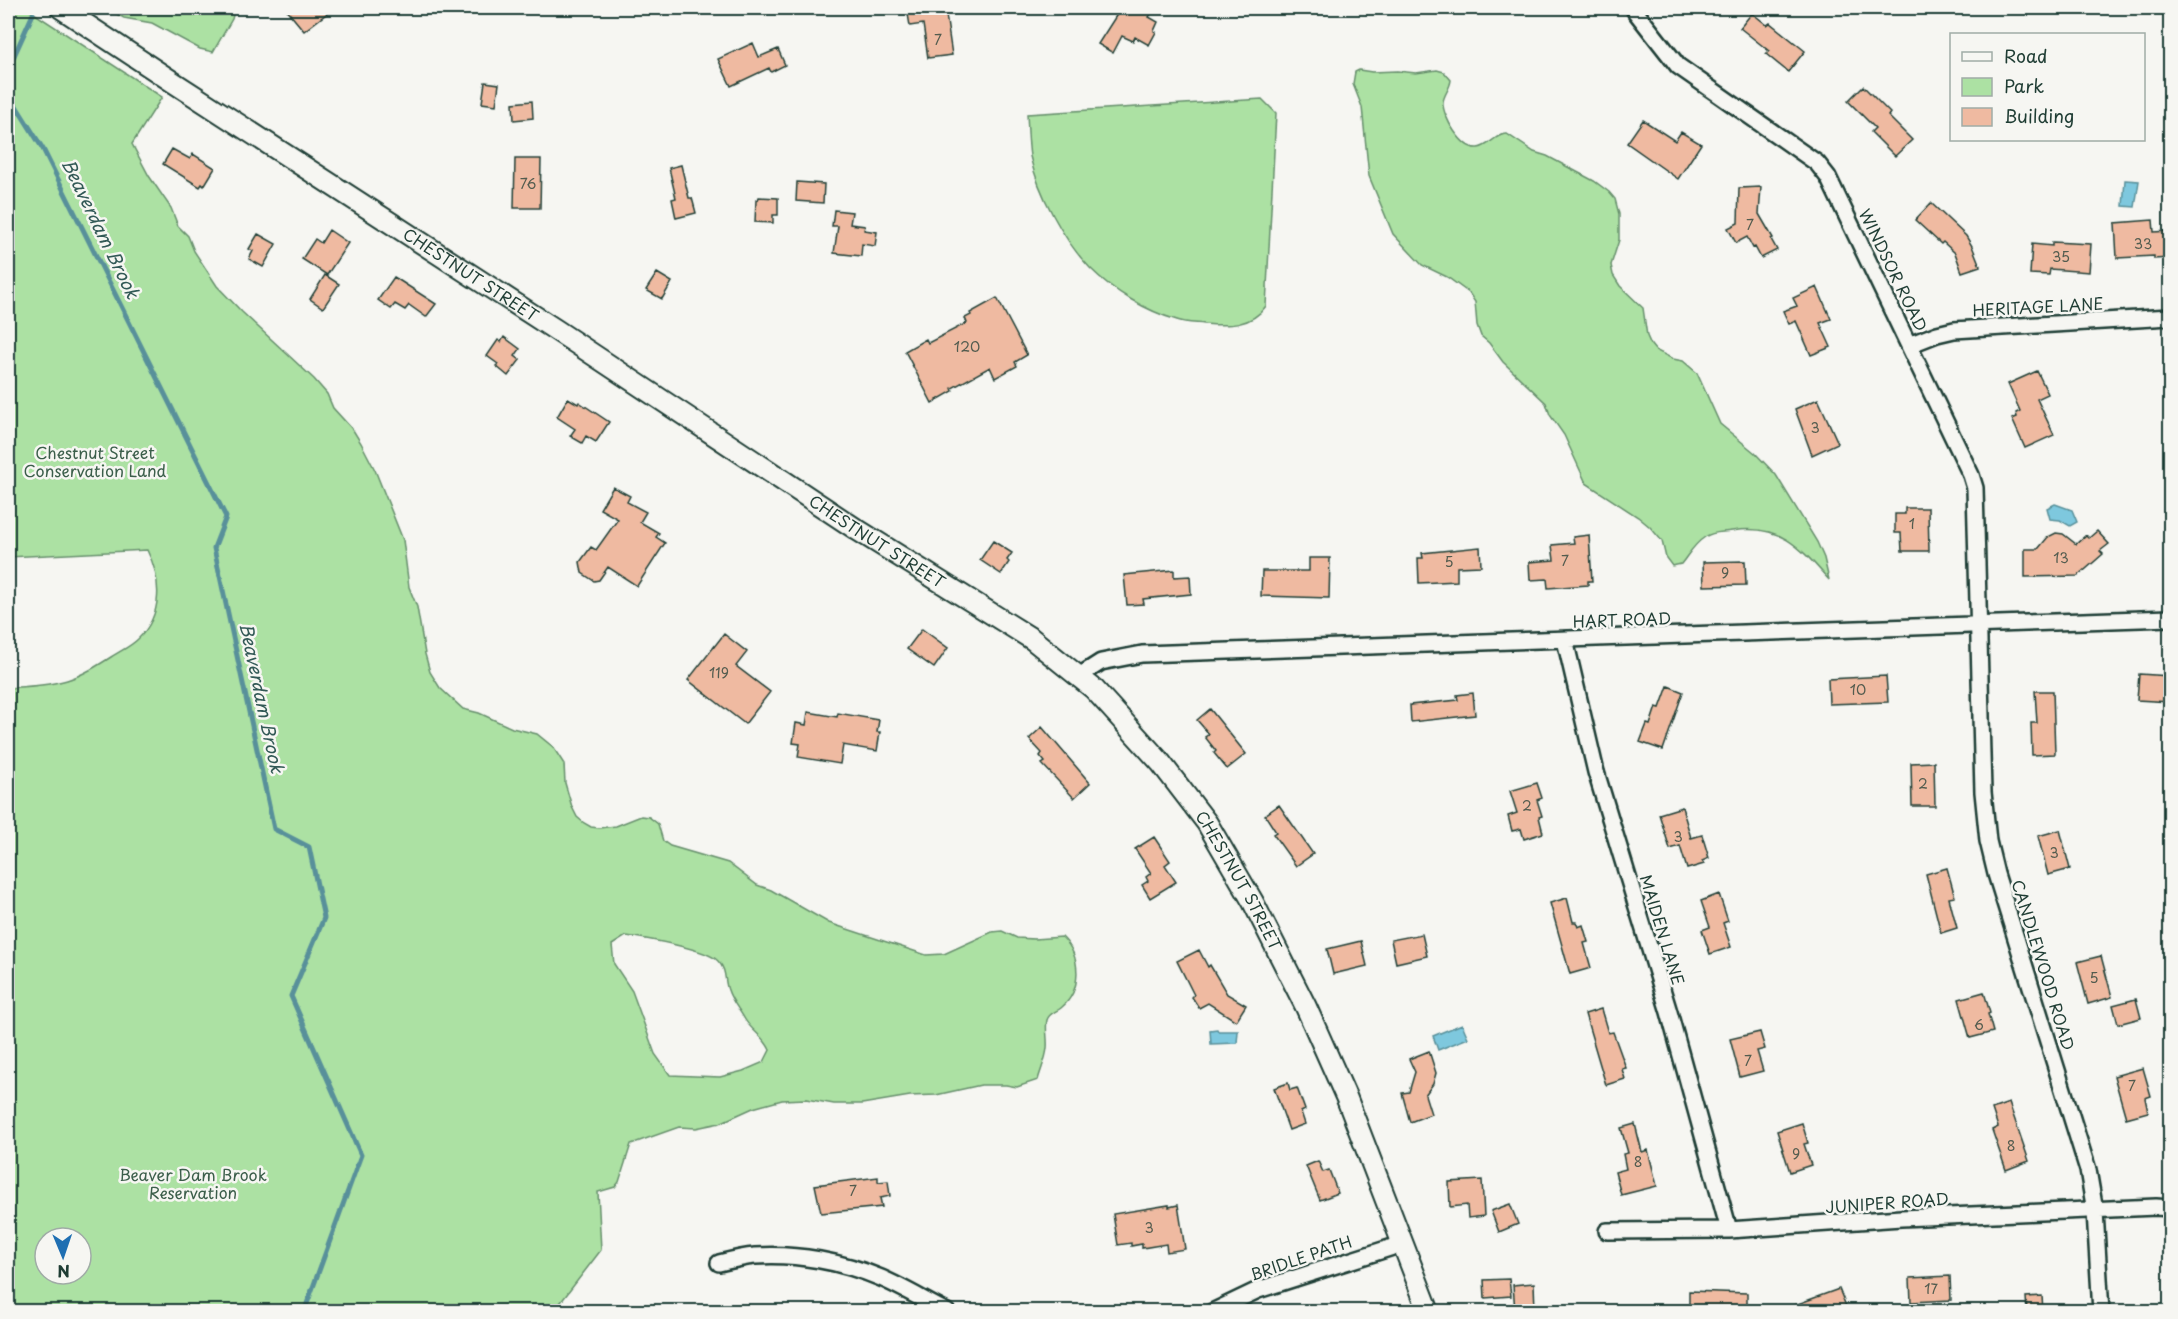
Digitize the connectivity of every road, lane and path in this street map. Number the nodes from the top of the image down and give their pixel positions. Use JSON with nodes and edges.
{"nodes":[{"id":1,"x":62,"y":8,"type":"edge"},
{"id":2,"x":1635,"y":11,"type":"dead end"},
{"id":3,"x":2170,"y":317,"type":"edge"},
{"id":4,"x":1909,"y":345,"type":"junction"},
{"id":5,"x":2170,"y":618,"type":"edge"},
{"id":6,"x":1978,"y":625,"type":"junction"},
{"id":7,"x":1565,"y":640,"type":"junction"},
{"id":8,"x":1079,"y":676,"type":"junction"},
{"id":9,"x":2170,"y":1208,"type":"edge"},
{"id":10,"x":2095,"y":1211,"type":"junction"},
{"id":11,"x":1729,"y":1230,"type":"junction"},
{"id":12,"x":1607,"y":1231,"type":"dead end"},
{"id":13,"x":1402,"y":1244,"type":"junction"},
{"id":14,"x":719,"y":1263,"type":"dead end"},
{"id":15,"x":947,"y":1311,"type":"edge"},
{"id":16,"x":1212,"y":1311,"type":"edge"},
{"id":17,"x":1429,"y":1311,"type":"edge"},
{"id":18,"x":2101,"y":1311,"type":"edge"}],
"edges":[{"from":1,"to":8,"type":"street","name":"CHESTNUT STREET"},
{"from":2,"to":4,"type":"street","name":"WINDSOR ROAD"},
{"from":3,"to":4,"type":"street","name":"HERITAGE LANE"},
{"from":4,"to":6,"type":"street","name":"WINDSOR ROAD"},
{"from":5,"to":6,"type":"street","name":"HART ROAD"},
{"from":6,"to":7,"type":"street","name":"HART ROAD"},
{"from":6,"to":10,"type":"street","name":"CANDLEWOOD ROAD"},
{"from":7,"to":8,"type":"street","name":"HART ROAD"},
{"from":7,"to":11,"type":"street","name":"MAIDEN LANE"},
{"from":8,"to":13,"type":"street","name":"CHESTNUT STREET"},
{"from":9,"to":10,"type":"street","name":"JUNIPER ROAD"},
{"from":10,"to":11,"type":"street","name":"JUNIPER ROAD"},
{"from":10,"to":18,"type":"street","name":"CANDLEWOOD ROAD"},
{"from":11,"to":12,"type":"street","name":"JUNIPER ROAD"},
{"from":13,"to":16,"type":"street","name":"BRIDLE PATH"},
{"from":13,"to":17,"type":"street","name":"CHESTNUT STREET"},
{"from":14,"to":15,"type":"street"}]}
